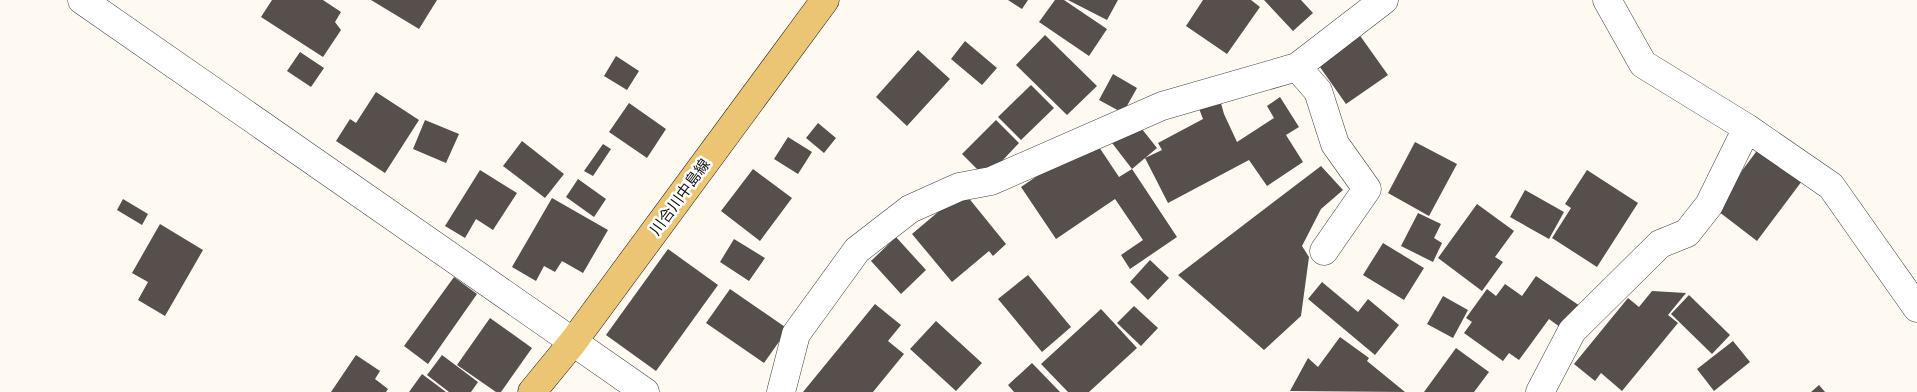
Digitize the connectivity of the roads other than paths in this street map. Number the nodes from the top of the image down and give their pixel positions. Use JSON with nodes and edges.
{"nodes":[{"id":1,"x":82,"y":0,"type":"edge"},
{"id":2,"x":825,"y":0,"type":"edge"},
{"id":3,"x":1384,"y":0,"type":"edge"},
{"id":4,"x":1606,"y":0,"type":"edge"},
{"id":5,"x":1297,"y":67,"type":"junction"},
{"id":6,"x":1747,"y":128,"type":"junction"},
{"id":7,"x":1324,"y":251,"type":"dead end"},
{"id":8,"x":1917,"y":308,"type":"edge"},
{"id":9,"x":573,"y":342,"type":"junction"},
{"id":10,"x":532,"y":392,"type":"edge"},
{"id":11,"x":645,"y":392,"type":"edge"},
{"id":12,"x":781,"y":392,"type":"edge"},
{"id":13,"x":1540,"y":392,"type":"edge"}],
"edges":[{"from":1,"to":9,"type":"street"},
{"from":2,"to":9,"type":"main road","name":"川合川中島線"},
{"from":3,"to":5,"type":"street"},
{"from":4,"to":6,"type":"street"},
{"from":5,"to":7,"type":"street"},
{"from":5,"to":12,"type":"street"},
{"from":6,"to":8,"type":"street"},
{"from":6,"to":13,"type":"street"},
{"from":9,"to":10,"type":"main road","name":"川合川中島線"},
{"from":9,"to":11,"type":"street"}]}
